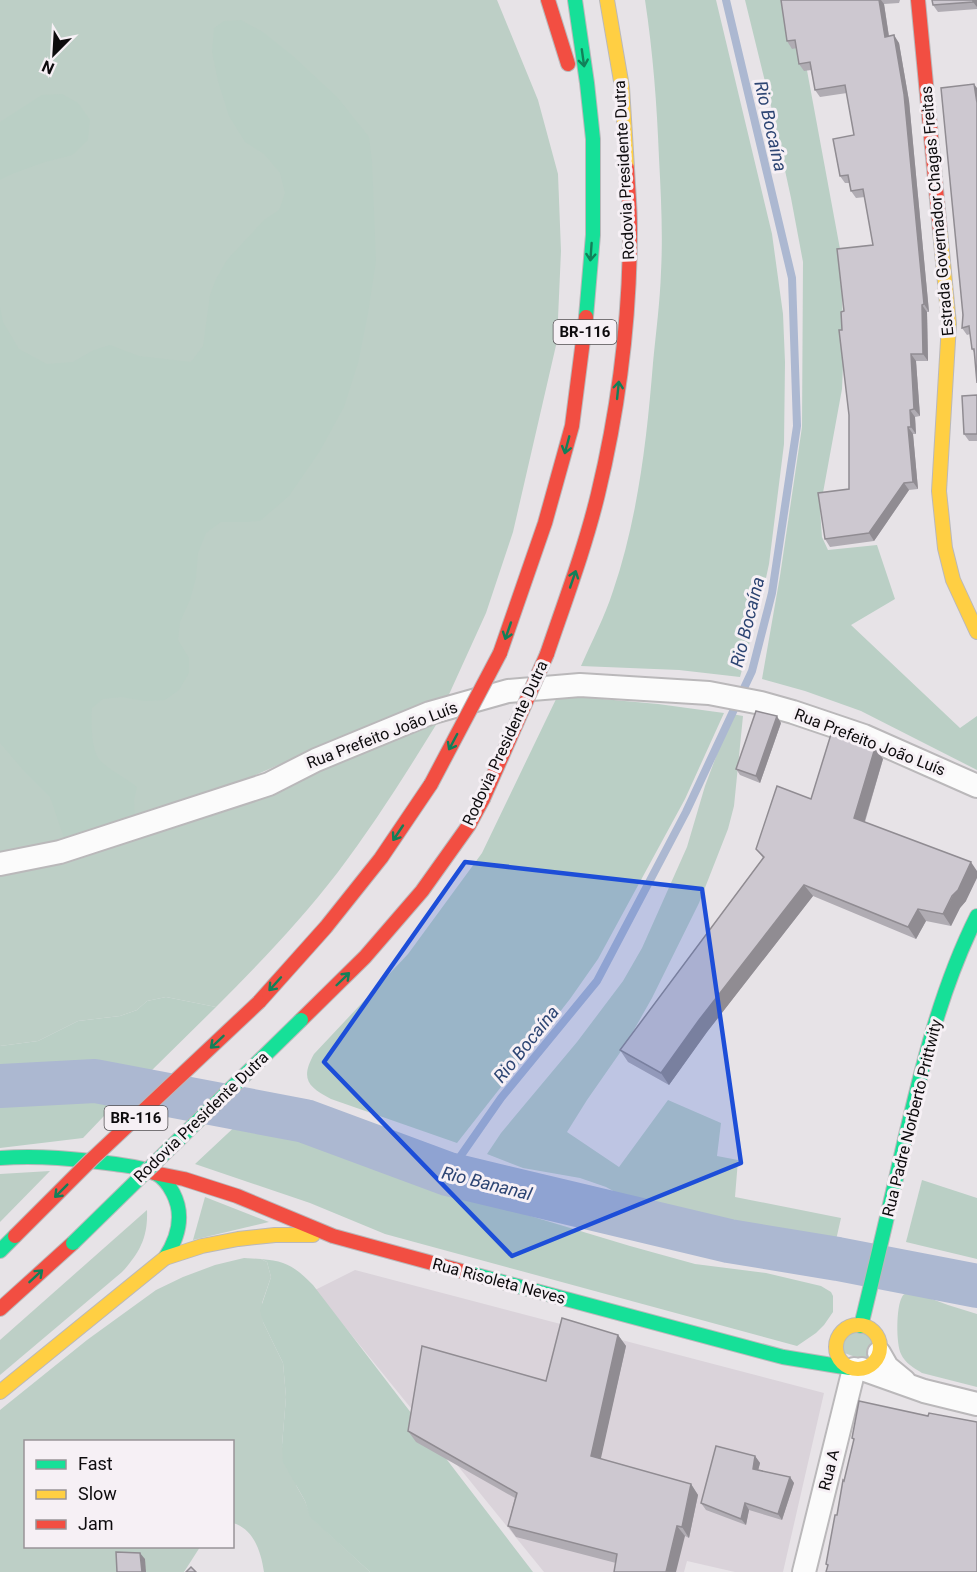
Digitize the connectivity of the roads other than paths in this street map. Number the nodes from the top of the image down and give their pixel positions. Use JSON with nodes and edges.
{"nodes":[{"id":1,"x":548,"y":0,"type":"edge"},
{"id":2,"x":575,"y":0,"type":"edge"},
{"id":3,"x":608,"y":0,"type":"edge"},
{"id":4,"x":918,"y":0,"type":"edge"},
{"id":5,"x":592,"y":139,"type":"junction"},
{"id":6,"x":977,"y":632,"type":"edge"},
{"id":7,"x":977,"y":786,"type":"edge"},
{"id":8,"x":0,"y":864,"type":"edge"},
{"id":9,"x":977,"y":916,"type":"edge"},
{"id":10,"x":0,"y":1158,"type":"edge"},
{"id":11,"x":154,"y":1173,"type":"junction"},
{"id":12,"x":333,"y":1236,"type":"junction"},
{"id":13,"x":0,"y":1251,"type":"edge"},
{"id":14,"x":165,"y":1258,"type":"junction"},
{"id":15,"x":0,"y":1310,"type":"edge"},
{"id":16,"x":863,"y":1320,"type":"junction"},
{"id":17,"x":836,"y":1344,"type":"junction"},
{"id":18,"x":879,"y":1353,"type":"junction"},
{"id":19,"x":783,"y":1357,"type":"junction"},
{"id":20,"x":856,"y":1368,"type":"junction"},
{"id":21,"x":924,"y":1391,"type":"junction"},
{"id":22,"x":0,"y":1392,"type":"edge"},
{"id":23,"x":977,"y":1404,"type":"edge"},
{"id":24,"x":804,"y":1572,"type":"edge"}],
"edges":[{"from":1,"to":5,"type":"main road"},
{"from":2,"to":5,"type":"main road","name":"Rodovia Presidente Dutra","number":"BR-116","one_way":true},
{"from":15,"to":3,"type":"main road","name":"Rodovia Presidente Dutra","number":"BR-116","one_way":true,"bridge":true},
{"from":4,"to":6,"type":"main road","name":"Estrada Governador Chagas Freitas"},
{"from":5,"to":13,"type":"main road","name":"Rodovia Presidente Dutra","number":"BR-116","one_way":true,"bridge":true},
{"from":7,"to":8,"type":"street","name":"Rua Prefeito João Luís"},
{"from":9,"to":16,"type":"main road","name":"Rua Padre Norberto Prittwity"},
{"from":10,"to":11,"type":"main road","name":"Rua Risoleta Neves"},
{"from":11,"to":12,"type":"main road","name":"Rua Risoleta Neves"},
{"from":11,"to":14,"type":"main road"},
{"from":12,"to":14,"type":"main road"},
{"from":12,"to":19,"type":"main road","name":"Rua Risoleta Neves"},
{"from":14,"to":22,"type":"main road"},
{"from":16,"to":17,"type":"main road"},
{"from":16,"to":18,"type":"main road"},
{"from":17,"to":19,"type":"main road"},
{"from":17,"to":20,"type":"main road"},
{"from":18,"to":20,"type":"main road"},
{"from":18,"to":21,"type":"street","name":"Rua Risoleta Neves"},
{"from":19,"to":20,"type":"main road","name":"Rua Risoleta Neves"},
{"from":20,"to":21,"type":"street","name":"Rua Risoleta Neves"},
{"from":20,"to":24,"type":"street","name":"Rua A"},
{"from":21,"to":23,"type":"street","name":"Rua Risoleta Neves"}]}
